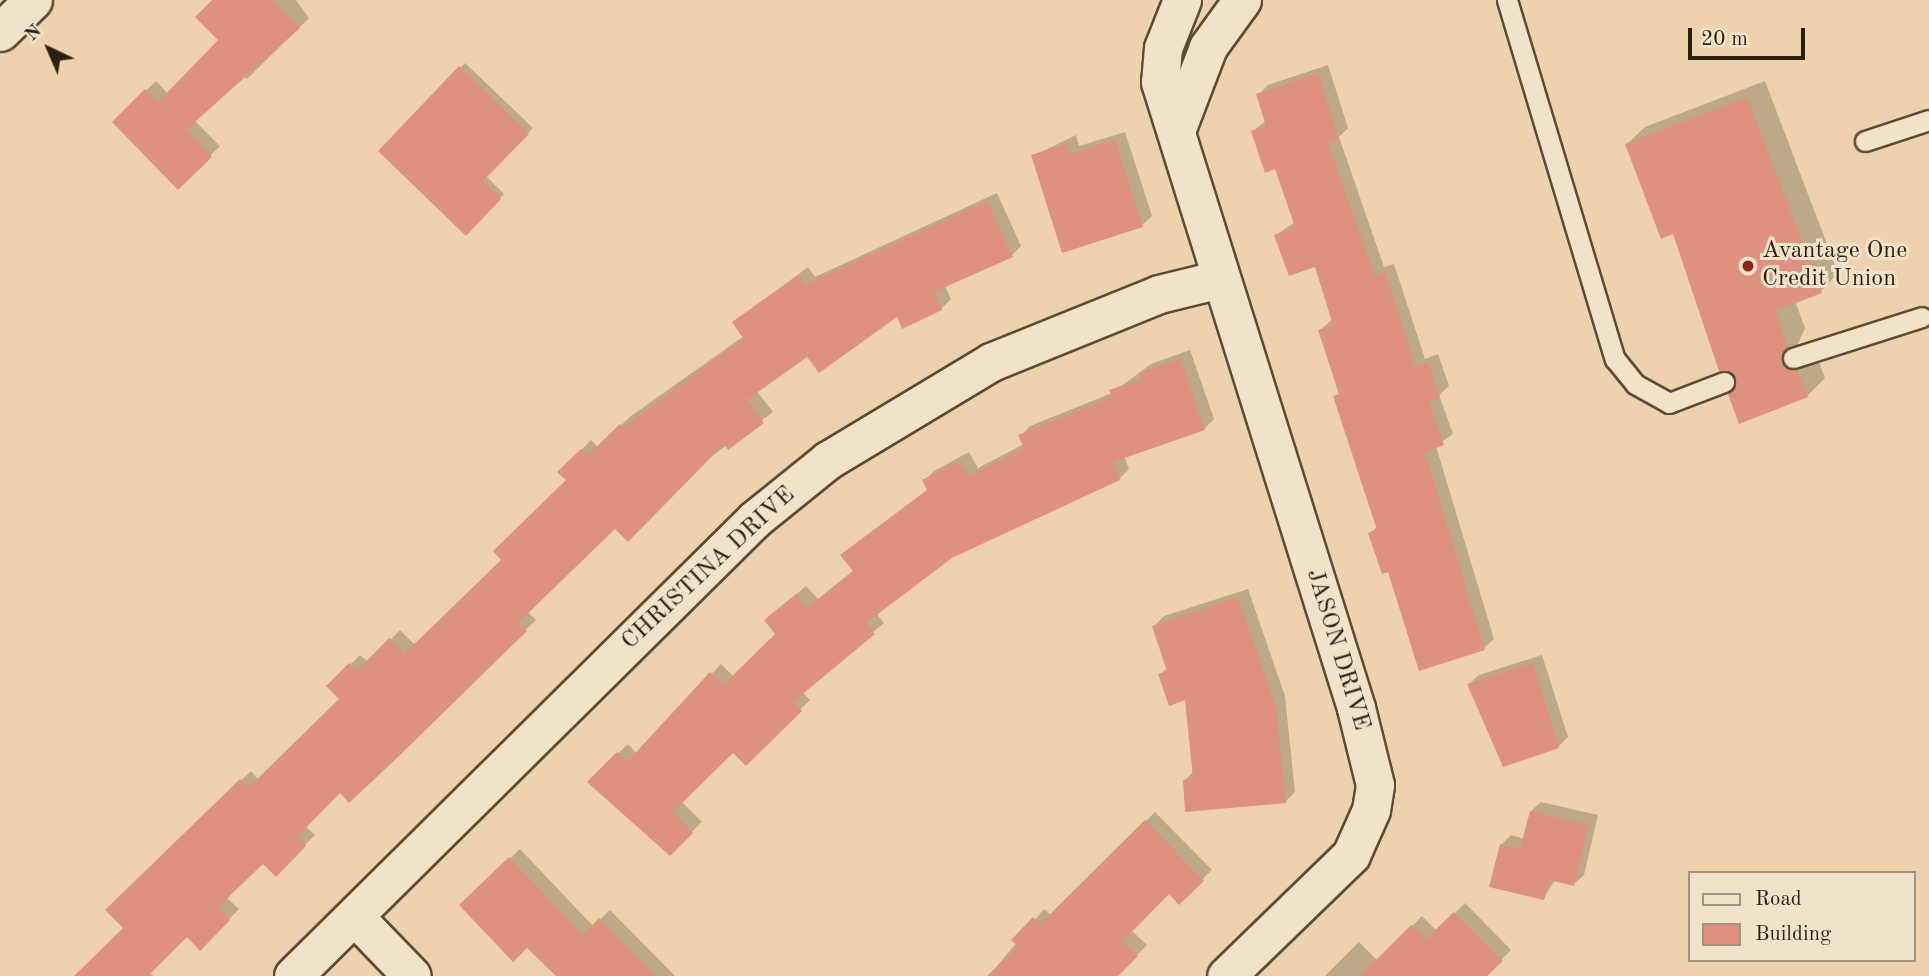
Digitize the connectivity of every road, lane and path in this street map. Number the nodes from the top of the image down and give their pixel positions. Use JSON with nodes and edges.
{"nodes":[{"id":1,"x":33,"y":0,"type":"edge"},
{"id":2,"x":1182,"y":0,"type":"edge"},
{"id":3,"x":1242,"y":0,"type":"edge"},
{"id":4,"x":1507,"y":0,"type":"edge"},
{"id":5,"x":0,"y":32,"type":"edge"},
{"id":6,"x":1929,"y":120,"type":"edge"},
{"id":7,"x":1175,"y":131,"type":"junction"},
{"id":8,"x":1865,"y":141,"type":"dead end"},
{"id":9,"x":1220,"y":279,"type":"junction"},
{"id":10,"x":1922,"y":317,"type":"dead end"},
{"id":11,"x":1793,"y":358,"type":"dead end"},
{"id":12,"x":1724,"y":382,"type":"dead end"},
{"id":13,"x":354,"y":916,"type":"junction"},
{"id":14,"x":293,"y":976,"type":"edge"},
{"id":15,"x":412,"y":976,"type":"edge"},
{"id":16,"x":1226,"y":976,"type":"edge"}],
"edges":[{"from":1,"to":5,"type":"street"},
{"from":2,"to":7,"type":"street"},
{"from":3,"to":7,"type":"street"},
{"from":4,"to":12,"type":"lane"},
{"from":6,"to":8,"type":"lane"},
{"from":7,"to":9,"type":"street"},
{"from":9,"to":13,"type":"street","name":"CHRISTINA DRIVE"},
{"from":9,"to":16,"type":"street","name":"JASON DRIVE"},
{"from":10,"to":11,"type":"lane"},
{"from":13,"to":14,"type":"street","name":"CHRISTINA DRIVE"},
{"from":13,"to":15,"type":"street"}]}
